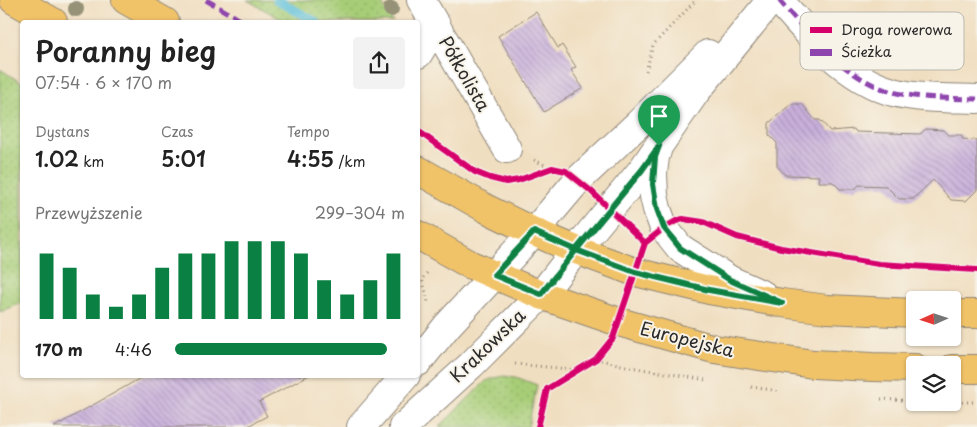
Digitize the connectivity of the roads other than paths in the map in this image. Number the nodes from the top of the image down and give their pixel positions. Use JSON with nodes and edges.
{"nodes":[{"id":1,"x":14,"y":0,"type":"edge"},
{"id":2,"x":126,"y":0,"type":"edge"},
{"id":3,"x":421,"y":0,"type":"edge"},
{"id":4,"x":770,"y":0,"type":"edge"},
{"id":5,"x":779,"y":0,"type":"edge"},
{"id":6,"x":49,"y":20,"type":"edge"},
{"id":7,"x":161,"y":20,"type":"edge"},
{"id":8,"x":800,"y":23,"type":"edge"},
{"id":9,"x":436,"y":25,"type":"junction"},
{"id":10,"x":420,"y":51,"type":"edge"},
{"id":11,"x":849,"y":70,"type":"edge"},
{"id":12,"x":977,"y":99,"type":"edge"},
{"id":13,"x":659,"y":146,"type":"junction"},
{"id":14,"x":507,"y":149,"type":"dead end"},
{"id":15,"x":420,"y":171,"type":"edge"},
{"id":16,"x":534,"y":232,"type":"junction"},
{"id":17,"x":420,"y":236,"type":"edge"},
{"id":18,"x":576,"y":250,"type":"junction"},
{"id":19,"x":494,"y":275,"type":"junction"},
{"id":20,"x":541,"y":294,"type":"junction"},
{"id":21,"x":782,"y":303,"type":"junction"},
{"id":22,"x":906,"y":313,"type":"edge"},
{"id":23,"x":961,"y":314,"type":"edge"},
{"id":24,"x":977,"y":314,"type":"edge"},
{"id":25,"x":420,"y":360,"type":"edge"},
{"id":26,"x":906,"y":368,"type":"edge"},
{"id":27,"x":961,"y":369,"type":"edge"},
{"id":28,"x":977,"y":369,"type":"edge"},
{"id":29,"x":403,"y":378,"type":"edge"},
{"id":30,"x":361,"y":427,"type":"edge"},
{"id":31,"x":403,"y":427,"type":"edge"}],
"edges":[{"from":1,"to":6,"type":"main road"},
{"from":2,"to":7,"type":"main road"},
{"from":3,"to":9,"type":"street","name":"Półkolista"},
{"from":4,"to":13,"type":"street","name":"Krakowska"},
{"from":4,"to":16,"type":"street","name":"Krakowska"},
{"from":5,"to":8,"type":"street"},
{"from":9,"to":10,"type":"street"},
{"from":9,"to":14,"type":"street","name":"Półkolista"},
{"from":11,"to":12,"type":"street"},
{"from":13,"to":18,"type":"street","name":"Krakowska"},
{"from":13,"to":21,"type":"street"},
{"from":15,"to":16,"type":"main road"},
{"from":16,"to":18,"type":"main road"},
{"from":16,"to":19,"type":"street","name":"Krakowska"},
{"from":17,"to":19,"type":"main road","name":"Europejska"},
{"from":18,"to":20,"type":"street","name":"Krakowska"},
{"from":18,"to":21,"type":"main road"},
{"from":19,"to":20,"type":"main road","name":"Europejska"},
{"from":19,"to":25,"type":"street","name":"Krakowska"},
{"from":20,"to":26,"type":"main road","name":"Europejska"},
{"from":20,"to":31,"type":"street","name":"Krakowska"},
{"from":21,"to":22,"type":"main road"},
{"from":23,"to":24,"type":"main road"},
{"from":27,"to":28,"type":"main road"},
{"from":29,"to":30,"type":"street"}]}
